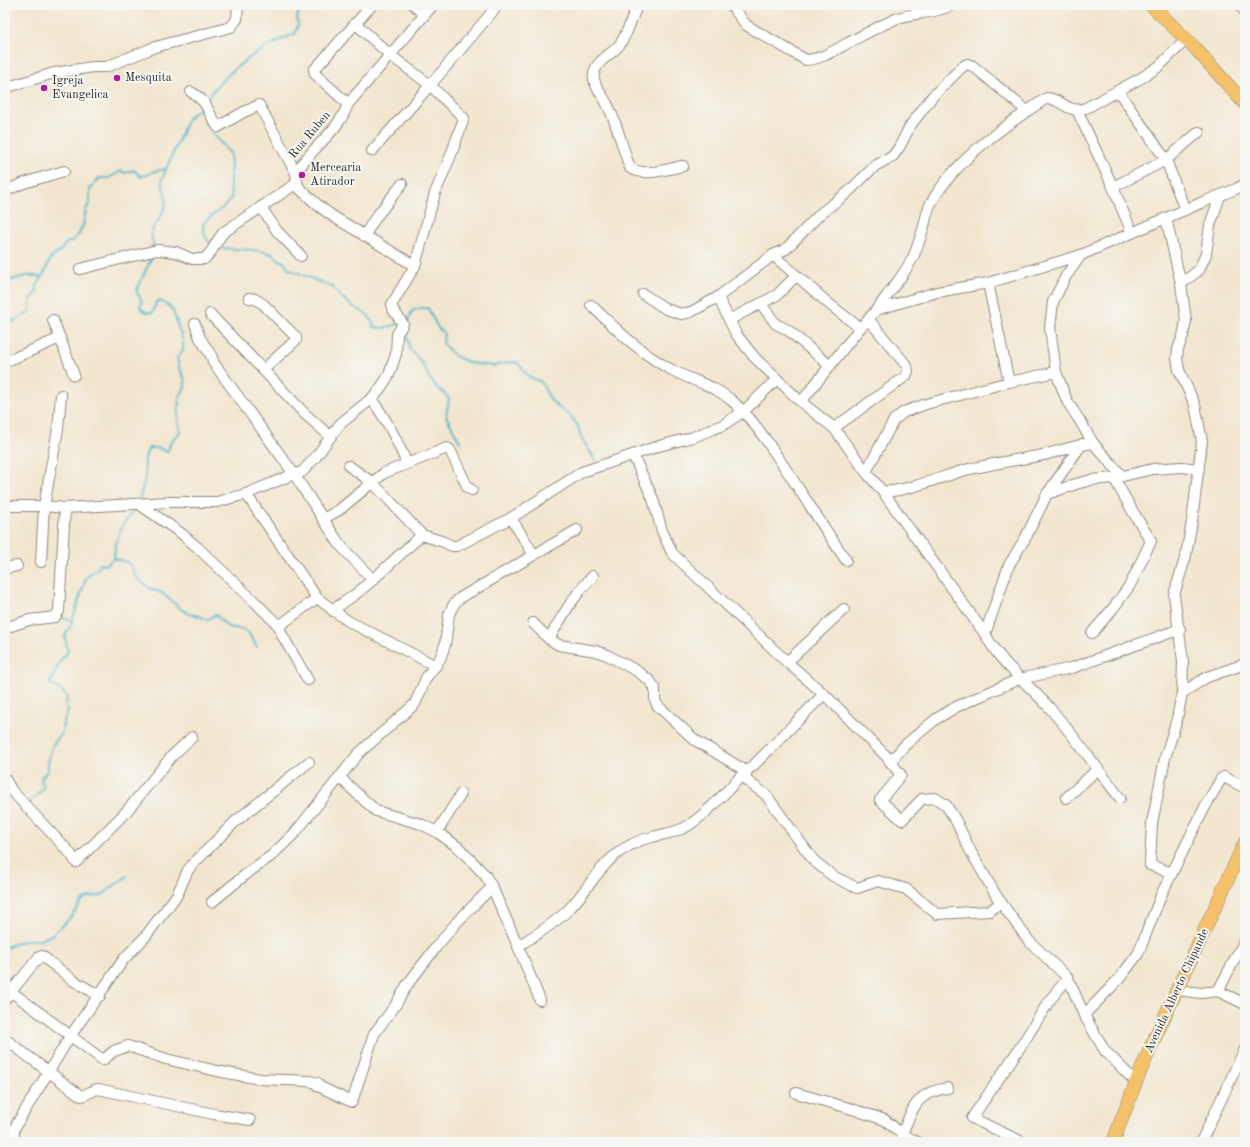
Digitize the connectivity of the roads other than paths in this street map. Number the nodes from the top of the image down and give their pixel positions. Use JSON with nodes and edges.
{"nodes":[{"id":1,"x":238,"y":5,"type":"edge"},
{"id":2,"x":372,"y":5,"type":"edge"},
{"id":3,"x":414,"y":5,"type":"edge"},
{"id":4,"x":433,"y":5,"type":"edge"},
{"id":5,"x":498,"y":5,"type":"edge"},
{"id":6,"x":637,"y":5,"type":"edge"},
{"id":7,"x":732,"y":5,"type":"edge"},
{"id":8,"x":952,"y":5,"type":"edge"},
{"id":9,"x":1152,"y":5,"type":"edge"},
{"id":10,"x":1240,"y":5,"type":"edge"},
{"id":11,"x":1245,"y":12,"type":"edge"},
{"id":12,"x":424,"y":14,"type":"junction"},
{"id":13,"x":355,"y":23,"type":"junction"},
{"id":14,"x":1186,"y":40,"type":"junction"},
{"id":15,"x":390,"y":55,"type":"junction"},
{"id":16,"x":430,"y":85,"type":"junction"},
{"id":17,"x":5,"y":88,"type":"edge"},
{"id":18,"x":1118,"y":91,"type":"junction"},
{"id":19,"x":190,"y":92,"type":"dead end"},
{"id":20,"x":1245,"y":103,"type":"edge"},
{"id":21,"x":348,"y":104,"type":"junction"},
{"id":22,"x":1077,"y":110,"type":"junction"},
{"id":23,"x":1027,"y":111,"type":"junction"},
{"id":24,"x":1199,"y":132,"type":"dead end"},
{"id":25,"x":372,"y":151,"type":"dead end"},
{"id":26,"x":1166,"y":160,"type":"junction"},
{"id":27,"x":682,"y":166,"type":"dead end"},
{"id":28,"x":64,"y":171,"type":"dead end"},
{"id":29,"x":296,"y":178,"type":"junction"},
{"id":30,"x":402,"y":184,"type":"dead end"},
{"id":31,"x":1245,"y":184,"type":"edge"},
{"id":32,"x":1113,"y":187,"type":"junction"},
{"id":33,"x":5,"y":191,"type":"edge"},
{"id":34,"x":1220,"y":196,"type":"junction"},
{"id":35,"x":261,"y":207,"type":"junction"},
{"id":36,"x":1185,"y":210,"type":"junction"},
{"id":37,"x":1166,"y":218,"type":"junction"},
{"id":38,"x":1132,"y":233,"type":"junction"},
{"id":39,"x":364,"y":236,"type":"junction"},
{"id":40,"x":773,"y":255,"type":"junction"},
{"id":41,"x":1081,"y":255,"type":"junction"},
{"id":42,"x":301,"y":256,"type":"dead end"},
{"id":43,"x":415,"y":266,"type":"junction"},
{"id":44,"x":80,"y":269,"type":"dead end"},
{"id":45,"x":796,"y":276,"type":"junction"},
{"id":46,"x":988,"y":283,"type":"junction"},
{"id":47,"x":1180,"y":284,"type":"junction"},
{"id":48,"x":644,"y":294,"type":"dead end"},
{"id":49,"x":718,"y":297,"type":"junction"},
{"id":50,"x":248,"y":298,"type":"dead end"},
{"id":51,"x":761,"y":304,"type":"junction"},
{"id":52,"x":591,"y":305,"type":"dead end"},
{"id":53,"x":876,"y":310,"type":"junction"},
{"id":54,"x":210,"y":314,"type":"dead end"},
{"id":55,"x":53,"y":320,"type":"dead end"},
{"id":56,"x":729,"y":320,"type":"junction"},
{"id":57,"x":869,"y":320,"type":"junction"},
{"id":58,"x":195,"y":324,"type":"dead end"},
{"id":59,"x":860,"y":328,"type":"junction"},
{"id":60,"x":60,"y":338,"type":"junction"},
{"id":61,"x":5,"y":362,"type":"edge"},
{"id":62,"x":830,"y":366,"type":"junction"},
{"id":63,"x":263,"y":370,"type":"junction"},
{"id":64,"x":1056,"y":372,"type":"junction"},
{"id":65,"x":74,"y":375,"type":"dead end"},
{"id":66,"x":777,"y":379,"type":"junction"},
{"id":67,"x":1009,"y":382,"type":"junction"},
{"id":68,"x":61,"y":395,"type":"dead end"},
{"id":69,"x":372,"y":399,"type":"junction"},
{"id":70,"x":801,"y":402,"type":"junction"},
{"id":71,"x":744,"y":411,"type":"junction"},
{"id":72,"x":834,"y":428,"type":"junction"},
{"id":73,"x":330,"y":436,"type":"junction"},
{"id":74,"x":1093,"y":443,"type":"junction"},
{"id":75,"x":1082,"y":444,"type":"junction"},
{"id":76,"x":633,"y":455,"type":"junction"},
{"id":77,"x":407,"y":464,"type":"junction"},
{"id":78,"x":349,"y":466,"type":"dead end"},
{"id":79,"x":1199,"y":469,"type":"junction"},
{"id":80,"x":866,"y":472,"type":"junction"},
{"id":81,"x":294,"y":474,"type":"junction"},
{"id":82,"x":1118,"y":477,"type":"junction"},
{"id":83,"x":373,"y":482,"type":"junction"},
{"id":84,"x":472,"y":490,"type":"dead end"},
{"id":85,"x":883,"y":492,"type":"junction"},
{"id":86,"x":246,"y":494,"type":"junction"},
{"id":87,"x":1047,"y":494,"type":"junction"},
{"id":88,"x":139,"y":504,"type":"junction"},
{"id":89,"x":5,"y":506,"type":"edge"},
{"id":90,"x":44,"y":506,"type":"junction"},
{"id":91,"x":65,"y":508,"type":"junction"},
{"id":92,"x":511,"y":518,"type":"junction"},
{"id":93,"x":323,"y":519,"type":"junction"},
{"id":94,"x":577,"y":530,"type":"dead end"},
{"id":95,"x":422,"y":535,"type":"junction"},
{"id":96,"x":534,"y":555,"type":"junction"},
{"id":97,"x":846,"y":560,"type":"dead end"},
{"id":98,"x":41,"y":562,"type":"dead end"},
{"id":99,"x":17,"y":566,"type":"dead end"},
{"id":100,"x":5,"y":568,"type":"edge"},
{"id":101,"x":593,"y":576,"type":"dead end"},
{"id":102,"x":373,"y":580,"type":"junction"},
{"id":103,"x":317,"y":598,"type":"junction"},
{"id":104,"x":844,"y":609,"type":"dead end"},
{"id":105,"x":333,"y":611,"type":"junction"},
{"id":106,"x":534,"y":623,"type":"dead end"},
{"id":107,"x":279,"y":626,"type":"junction"},
{"id":108,"x":5,"y":628,"type":"edge"},
{"id":109,"x":1180,"y":629,"type":"junction"},
{"id":110,"x":1092,"y":633,"type":"dead end"},
{"id":111,"x":985,"y":634,"type":"junction"},
{"id":112,"x":549,"y":639,"type":"junction"},
{"id":113,"x":787,"y":662,"type":"junction"},
{"id":114,"x":1245,"y":664,"type":"edge"},
{"id":115,"x":436,"y":666,"type":"junction"},
{"id":116,"x":1019,"y":679,"type":"junction"},
{"id":117,"x":308,"y":680,"type":"dead end"},
{"id":118,"x":1182,"y":693,"type":"junction"},
{"id":119,"x":824,"y":694,"type":"junction"},
{"id":120,"x":192,"y":737,"type":"dead end"},
{"id":121,"x":309,"y":762,"type":"dead end"},
{"id":122,"x":890,"y":762,"type":"junction"},
{"id":123,"x":1098,"y":769,"type":"junction"},
{"id":124,"x":746,"y":771,"type":"junction"},
{"id":125,"x":339,"y":777,"type":"junction"},
{"id":126,"x":5,"y":779,"type":"edge"},
{"id":127,"x":1245,"y":788,"type":"edge"},
{"id":128,"x":461,"y":794,"type":"dead end"},
{"id":129,"x":1066,"y":798,"type":"dead end"},
{"id":130,"x":1120,"y":798,"type":"dead end"},
{"id":131,"x":437,"y":832,"type":"junction"},
{"id":132,"x":1244,"y":847,"type":"edge"},
{"id":133,"x":1172,"y":873,"type":"junction"},
{"id":134,"x":492,"y":887,"type":"junction"},
{"id":135,"x":212,"y":902,"type":"dead end"},
{"id":136,"x":1001,"y":902,"type":"junction"},
{"id":137,"x":1245,"y":940,"type":"edge"},
{"id":138,"x":518,"y":946,"type":"junction"},
{"id":139,"x":1068,"y":978,"type":"junction"},
{"id":140,"x":1177,"y":990,"type":"junction"},
{"id":141,"x":1218,"y":991,"type":"junction"},
{"id":142,"x":7,"y":992,"type":"edge"},
{"id":143,"x":100,"y":996,"type":"junction"},
{"id":144,"x":540,"y":1000,"type":"dead end"},
{"id":145,"x":1245,"y":1004,"type":"edge"},
{"id":146,"x":1084,"y":1014,"type":"junction"},
{"id":147,"x":71,"y":1035,"type":"junction"},
{"id":148,"x":5,"y":1040,"type":"edge"},
{"id":149,"x":1245,"y":1049,"type":"edge"},
{"id":150,"x":47,"y":1072,"type":"junction"},
{"id":151,"x":1136,"y":1082,"type":"junction"},
{"id":152,"x":948,"y":1088,"type":"dead end"},
{"id":153,"x":796,"y":1093,"type":"dead end"},
{"id":154,"x":250,"y":1120,"type":"dead end"},
{"id":155,"x":902,"y":1134,"type":"junction"},
{"id":156,"x":1006,"y":1138,"type":"edge"},
{"id":157,"x":14,"y":1142,"type":"edge"},
{"id":158,"x":918,"y":1142,"type":"edge"},
{"id":159,"x":1022,"y":1142,"type":"edge"},
{"id":160,"x":1113,"y":1142,"type":"edge"},
{"id":161,"x":1201,"y":1142,"type":"edge"}],
"edges":[{"from":1,"to":17,"type":"street"},
{"from":2,"to":13,"type":"street"},
{"from":3,"to":12,"type":"street"},
{"from":4,"to":12,"type":"street","name":"Rua Ruben"},
{"from":5,"to":16,"type":"street"},
{"from":6,"to":27,"type":"street"},
{"from":7,"to":8,"type":"street"},
{"from":9,"to":14,"type":"main road"},
{"from":10,"to":11,"type":"street"},
{"from":12,"to":15,"type":"street","name":"Rua Ruben"},
{"from":13,"to":15,"type":"street"},
{"from":13,"to":21,"type":"street"},
{"from":14,"to":18,"type":"street"},
{"from":14,"to":20,"type":"main road"},
{"from":15,"to":16,"type":"street"},
{"from":15,"to":21,"type":"street","name":"Rua Ruben"},
{"from":16,"to":25,"type":"street"},
{"from":16,"to":43,"type":"street"},
{"from":18,"to":22,"type":"street"},
{"from":18,"to":26,"type":"street"},
{"from":19,"to":29,"type":"street","name":"Rua Ruben"},
{"from":21,"to":29,"type":"street","name":"Rua Ruben"},
{"from":22,"to":23,"type":"street"},
{"from":22,"to":32,"type":"street"},
{"from":23,"to":40,"type":"street"},
{"from":23,"to":53,"type":"street"},
{"from":24,"to":26,"type":"street"},
{"from":26,"to":32,"type":"street"},
{"from":26,"to":36,"type":"street"},
{"from":28,"to":33,"type":"street"},
{"from":29,"to":35,"type":"street"},
{"from":29,"to":39,"type":"street","name":"Rua Ruben"},
{"from":30,"to":39,"type":"street"},
{"from":31,"to":34,"type":"street"},
{"from":32,"to":38,"type":"street"},
{"from":34,"to":36,"type":"street"},
{"from":34,"to":47,"type":"street"},
{"from":35,"to":42,"type":"street"},
{"from":35,"to":44,"type":"street"},
{"from":36,"to":37,"type":"street"},
{"from":37,"to":38,"type":"street"},
{"from":37,"to":47,"type":"street"},
{"from":38,"to":41,"type":"street"},
{"from":39,"to":43,"type":"street","name":"Rua Ruben"},
{"from":40,"to":45,"type":"street"},
{"from":40,"to":49,"type":"street"},
{"from":41,"to":46,"type":"street"},
{"from":41,"to":64,"type":"street"},
{"from":43,"to":69,"type":"street"},
{"from":45,"to":51,"type":"street"},
{"from":45,"to":59,"type":"street"},
{"from":46,"to":53,"type":"street"},
{"from":46,"to":67,"type":"street"},
{"from":47,"to":79,"type":"street"},
{"from":48,"to":49,"type":"street"},
{"from":49,"to":56,"type":"street"},
{"from":50,"to":63,"type":"street"},
{"from":51,"to":56,"type":"street"},
{"from":51,"to":62,"type":"street"},
{"from":52,"to":71,"type":"street"},
{"from":53,"to":57,"type":"street"},
{"from":54,"to":63,"type":"street"},
{"from":55,"to":60,"type":"street"},
{"from":56,"to":66,"type":"street"},
{"from":57,"to":59,"type":"street"},
{"from":57,"to":72,"type":"street"},
{"from":58,"to":81,"type":"street"},
{"from":59,"to":62,"type":"street"},
{"from":60,"to":61,"type":"street"},
{"from":60,"to":65,"type":"street"},
{"from":62,"to":70,"type":"street"},
{"from":63,"to":73,"type":"street"},
{"from":64,"to":67,"type":"street"},
{"from":64,"to":74,"type":"street"},
{"from":66,"to":70,"type":"street"},
{"from":66,"to":71,"type":"street"},
{"from":67,"to":80,"type":"street"},
{"from":68,"to":90,"type":"street"},
{"from":69,"to":73,"type":"street"},
{"from":69,"to":77,"type":"street"},
{"from":70,"to":72,"type":"street"},
{"from":71,"to":76,"type":"street"},
{"from":71,"to":97,"type":"street"},
{"from":72,"to":80,"type":"street"},
{"from":73,"to":81,"type":"street"},
{"from":74,"to":75,"type":"street"},
{"from":74,"to":82,"type":"street"},
{"from":75,"to":85,"type":"street"},
{"from":75,"to":87,"type":"street"},
{"from":76,"to":92,"type":"street"},
{"from":76,"to":113,"type":"street"},
{"from":77,"to":83,"type":"street"},
{"from":77,"to":84,"type":"street"},
{"from":78,"to":83,"type":"street"},
{"from":79,"to":82,"type":"street"},
{"from":79,"to":109,"type":"street"},
{"from":80,"to":85,"type":"street"},
{"from":81,"to":86,"type":"street"},
{"from":81,"to":93,"type":"street"},
{"from":82,"to":87,"type":"street"},
{"from":82,"to":110,"type":"street"},
{"from":83,"to":93,"type":"street"},
{"from":83,"to":95,"type":"street"},
{"from":85,"to":111,"type":"street"},
{"from":86,"to":88,"type":"street"},
{"from":86,"to":103,"type":"street"},
{"from":87,"to":111,"type":"street"},
{"from":88,"to":91,"type":"street"},
{"from":88,"to":107,"type":"street"},
{"from":89,"to":90,"type":"street"},
{"from":90,"to":91,"type":"street"},
{"from":90,"to":98,"type":"street"},
{"from":91,"to":108,"type":"street"},
{"from":92,"to":95,"type":"street"},
{"from":92,"to":96,"type":"street"},
{"from":93,"to":102,"type":"street"},
{"from":94,"to":96,"type":"street"},
{"from":95,"to":102,"type":"street"},
{"from":96,"to":115,"type":"street"},
{"from":99,"to":100,"type":"street"},
{"from":101,"to":112,"type":"street"},
{"from":102,"to":105,"type":"street"},
{"from":103,"to":105,"type":"street"},
{"from":103,"to":107,"type":"street"},
{"from":104,"to":113,"type":"street"},
{"from":105,"to":115,"type":"street"},
{"from":106,"to":112,"type":"street"},
{"from":107,"to":117,"type":"street"},
{"from":109,"to":116,"type":"street"},
{"from":109,"to":118,"type":"street"},
{"from":111,"to":116,"type":"street"},
{"from":112,"to":124,"type":"street"},
{"from":113,"to":119,"type":"street"},
{"from":114,"to":118,"type":"street"},
{"from":115,"to":125,"type":"street"},
{"from":116,"to":122,"type":"street"},
{"from":116,"to":123,"type":"street"},
{"from":118,"to":133,"type":"street"},
{"from":119,"to":122,"type":"street"},
{"from":119,"to":124,"type":"street"},
{"from":120,"to":126,"type":"street"},
{"from":121,"to":143,"type":"street"},
{"from":122,"to":136,"type":"street"},
{"from":123,"to":129,"type":"street"},
{"from":123,"to":130,"type":"street"},
{"from":124,"to":136,"type":"street"},
{"from":124,"to":138,"type":"street"},
{"from":125,"to":131,"type":"street"},
{"from":125,"to":135,"type":"street"},
{"from":127,"to":133,"type":"street"},
{"from":128,"to":131,"type":"street"},
{"from":131,"to":134,"type":"street"},
{"from":132,"to":140,"type":"main road","name":"Avenida Alberto Chipande"},
{"from":133,"to":146,"type":"street"},
{"from":134,"to":138,"type":"street"},
{"from":134,"to":147,"type":"street"},
{"from":136,"to":139,"type":"street"},
{"from":137,"to":141,"type":"street"},
{"from":138,"to":144,"type":"street"},
{"from":139,"to":146,"type":"street"},
{"from":139,"to":156,"type":"street"},
{"from":140,"to":141,"type":"street"},
{"from":140,"to":151,"type":"main road","name":"Avenida Alberto Chipande"},
{"from":141,"to":145,"type":"street"},
{"from":142,"to":143,"type":"street"},
{"from":142,"to":147,"type":"street"},
{"from":143,"to":147,"type":"street"},
{"from":146,"to":151,"type":"street"},
{"from":147,"to":150,"type":"street"},
{"from":148,"to":150,"type":"street"},
{"from":149,"to":161,"type":"street"},
{"from":150,"to":154,"type":"street"},
{"from":150,"to":157,"type":"street"},
{"from":151,"to":160,"type":"main road","name":"Avenida Alberto Chipande"},
{"from":152,"to":155,"type":"street"},
{"from":153,"to":155,"type":"street"},
{"from":155,"to":158,"type":"street"},
{"from":156,"to":159,"type":"street"}]}
